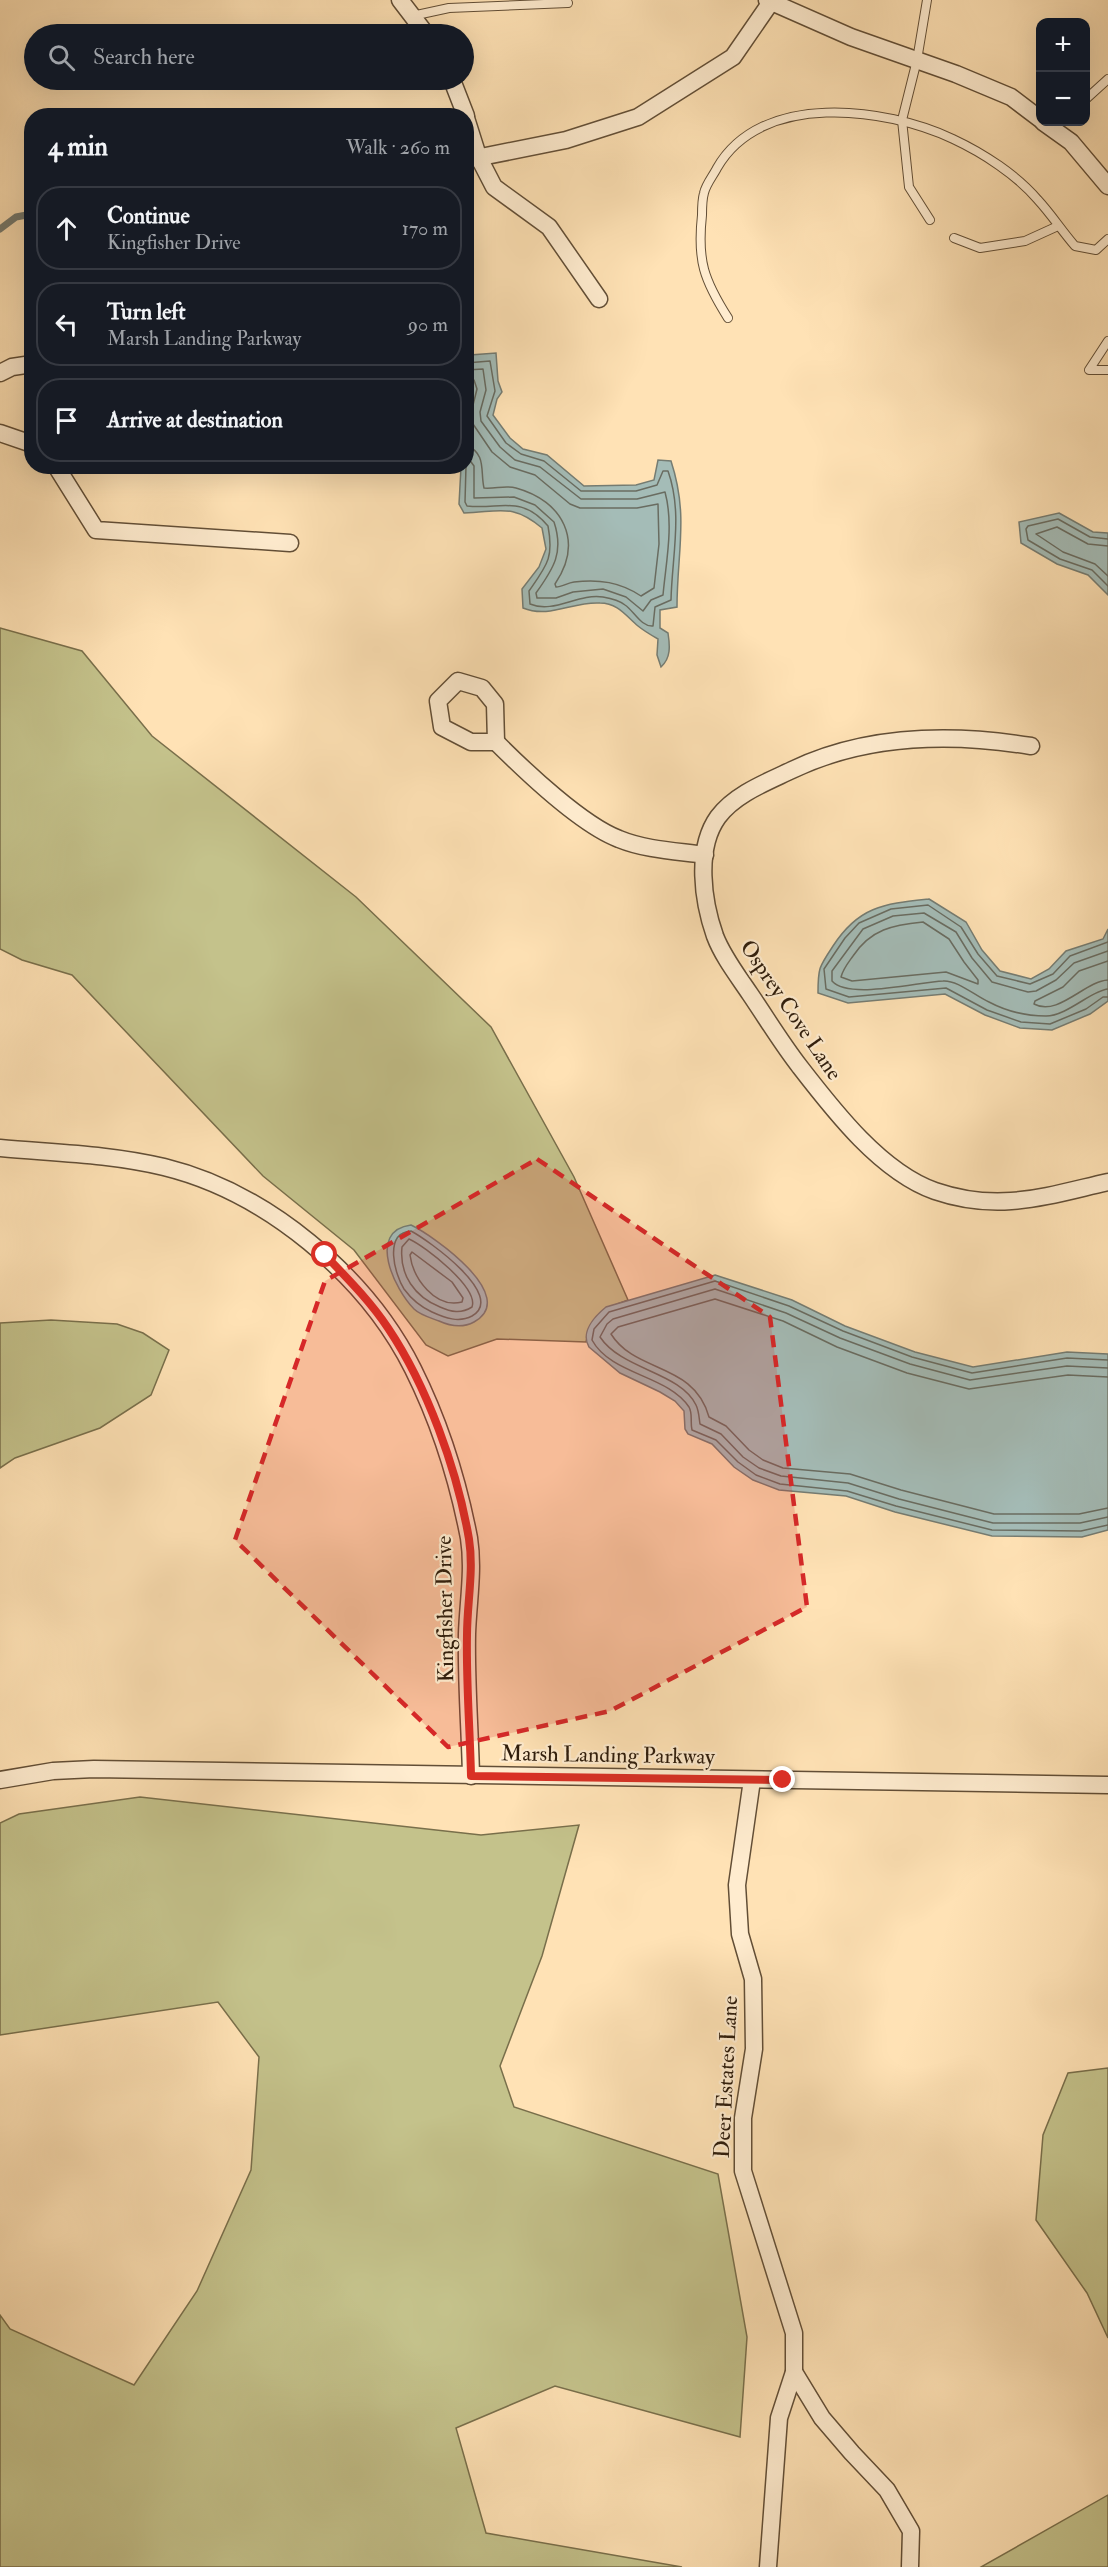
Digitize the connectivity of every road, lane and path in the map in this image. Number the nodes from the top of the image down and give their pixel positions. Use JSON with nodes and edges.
{"nodes":[{"id":1,"x":400,"y":0,"type":"edge"},
{"id":2,"x":927,"y":0,"type":"edge"},
{"id":3,"x":769,"y":1,"type":"edge"},
{"id":4,"x":568,"y":3,"type":"dead end"},
{"id":5,"x":412,"y":16,"type":"junction"},
{"id":6,"x":418,"y":24,"type":"edge"},
{"id":7,"x":917,"y":60,"type":"junction"},
{"id":8,"x":1108,"y":79,"type":"edge"},
{"id":9,"x":456,"y":90,"type":"edge"},
{"id":10,"x":1090,"y":95,"type":"edge"},
{"id":11,"x":463,"y":108,"type":"edge"},
{"id":12,"x":1036,"y":114,"type":"edge"},
{"id":13,"x":902,"y":120,"type":"junction"},
{"id":14,"x":1053,"y":126,"type":"edge"},
{"id":15,"x":474,"y":158,"type":"edge"},
{"id":16,"x":474,"y":161,"type":"edge"},
{"id":17,"x":1108,"y":186,"type":"edge"},
{"id":18,"x":930,"y":219,"type":"dead end"},
{"id":19,"x":1058,"y":226,"type":"junction"},
{"id":20,"x":954,"y":238,"type":"dead end"},
{"id":21,"x":1108,"y":238,"type":"edge"},
{"id":22,"x":599,"y":299,"type":"dead end"},
{"id":23,"x":728,"y":318,"type":"dead end"},
{"id":24,"x":1108,"y":341,"type":"edge"},
{"id":25,"x":24,"y":366,"type":"edge"},
{"id":26,"x":1108,"y":370,"type":"edge"},
{"id":27,"x":0,"y":373,"type":"edge"},
{"id":28,"x":0,"y":433,"type":"edge"},
{"id":29,"x":24,"y":441,"type":"edge"},
{"id":30,"x":61,"y":474,"type":"edge"},
{"id":31,"x":290,"y":543,"type":"dead end"},
{"id":32,"x":496,"y":742,"type":"dead end"},
{"id":33,"x":1031,"y":746,"type":"dead end"},
{"id":34,"x":705,"y":855,"type":"junction"},
{"id":35,"x":0,"y":1148,"type":"edge"},
{"id":36,"x":1108,"y":1182,"type":"edge"},
{"id":37,"x":471,"y":1776,"type":"junction"},
{"id":38,"x":0,"y":1780,"type":"edge"},
{"id":39,"x":752,"y":1780,"type":"junction"},
{"id":40,"x":1108,"y":1785,"type":"edge"},
{"id":41,"x":794,"y":2372,"type":"junction"},
{"id":42,"x":768,"y":2567,"type":"edge"},
{"id":43,"x":910,"y":2567,"type":"edge"}],
"edges":[{"from":1,"to":5,"type":"street"},
{"from":2,"to":7,"type":"lane"},
{"from":3,"to":7,"type":"street"},
{"from":3,"to":15,"type":"street"},
{"from":4,"to":5,"type":"lane"},
{"from":5,"to":6,"type":"street"},
{"from":7,"to":12,"type":"street"},
{"from":7,"to":13,"type":"lane"},
{"from":8,"to":10,"type":"lane"},
{"from":9,"to":11,"type":"street"},
{"from":13,"to":18,"type":"lane"},
{"from":13,"to":19,"type":"lane"},
{"from":13,"to":23,"type":"lane"},
{"from":14,"to":17,"type":"street"},
{"from":16,"to":22,"type":"street"},
{"from":19,"to":20,"type":"lane"},
{"from":19,"to":21,"type":"lane"},
{"from":24,"to":26,"type":"lane"},
{"from":25,"to":27,"type":"street"},
{"from":28,"to":29,"type":"street"},
{"from":30,"to":31,"type":"street"},
{"from":32,"to":34,"type":"street"},
{"from":33,"to":34,"type":"street","name":"Osprey Cove Lane"},
{"from":34,"to":36,"type":"street","name":"Osprey Cove Lane"},
{"from":35,"to":37,"type":"street","name":"Kingfisher Drive"},
{"from":37,"to":38,"type":"street","name":"Marsh Landing Parkway"},
{"from":37,"to":39,"type":"street","name":"Marsh Landing Parkway"},
{"from":39,"to":40,"type":"street","name":"Marsh Landing Parkway"},
{"from":39,"to":41,"type":"street","name":"Deer Estates Lane"},
{"from":41,"to":42,"type":"street","name":"Deer Estates Lane"},
{"from":41,"to":43,"type":"street"}]}
